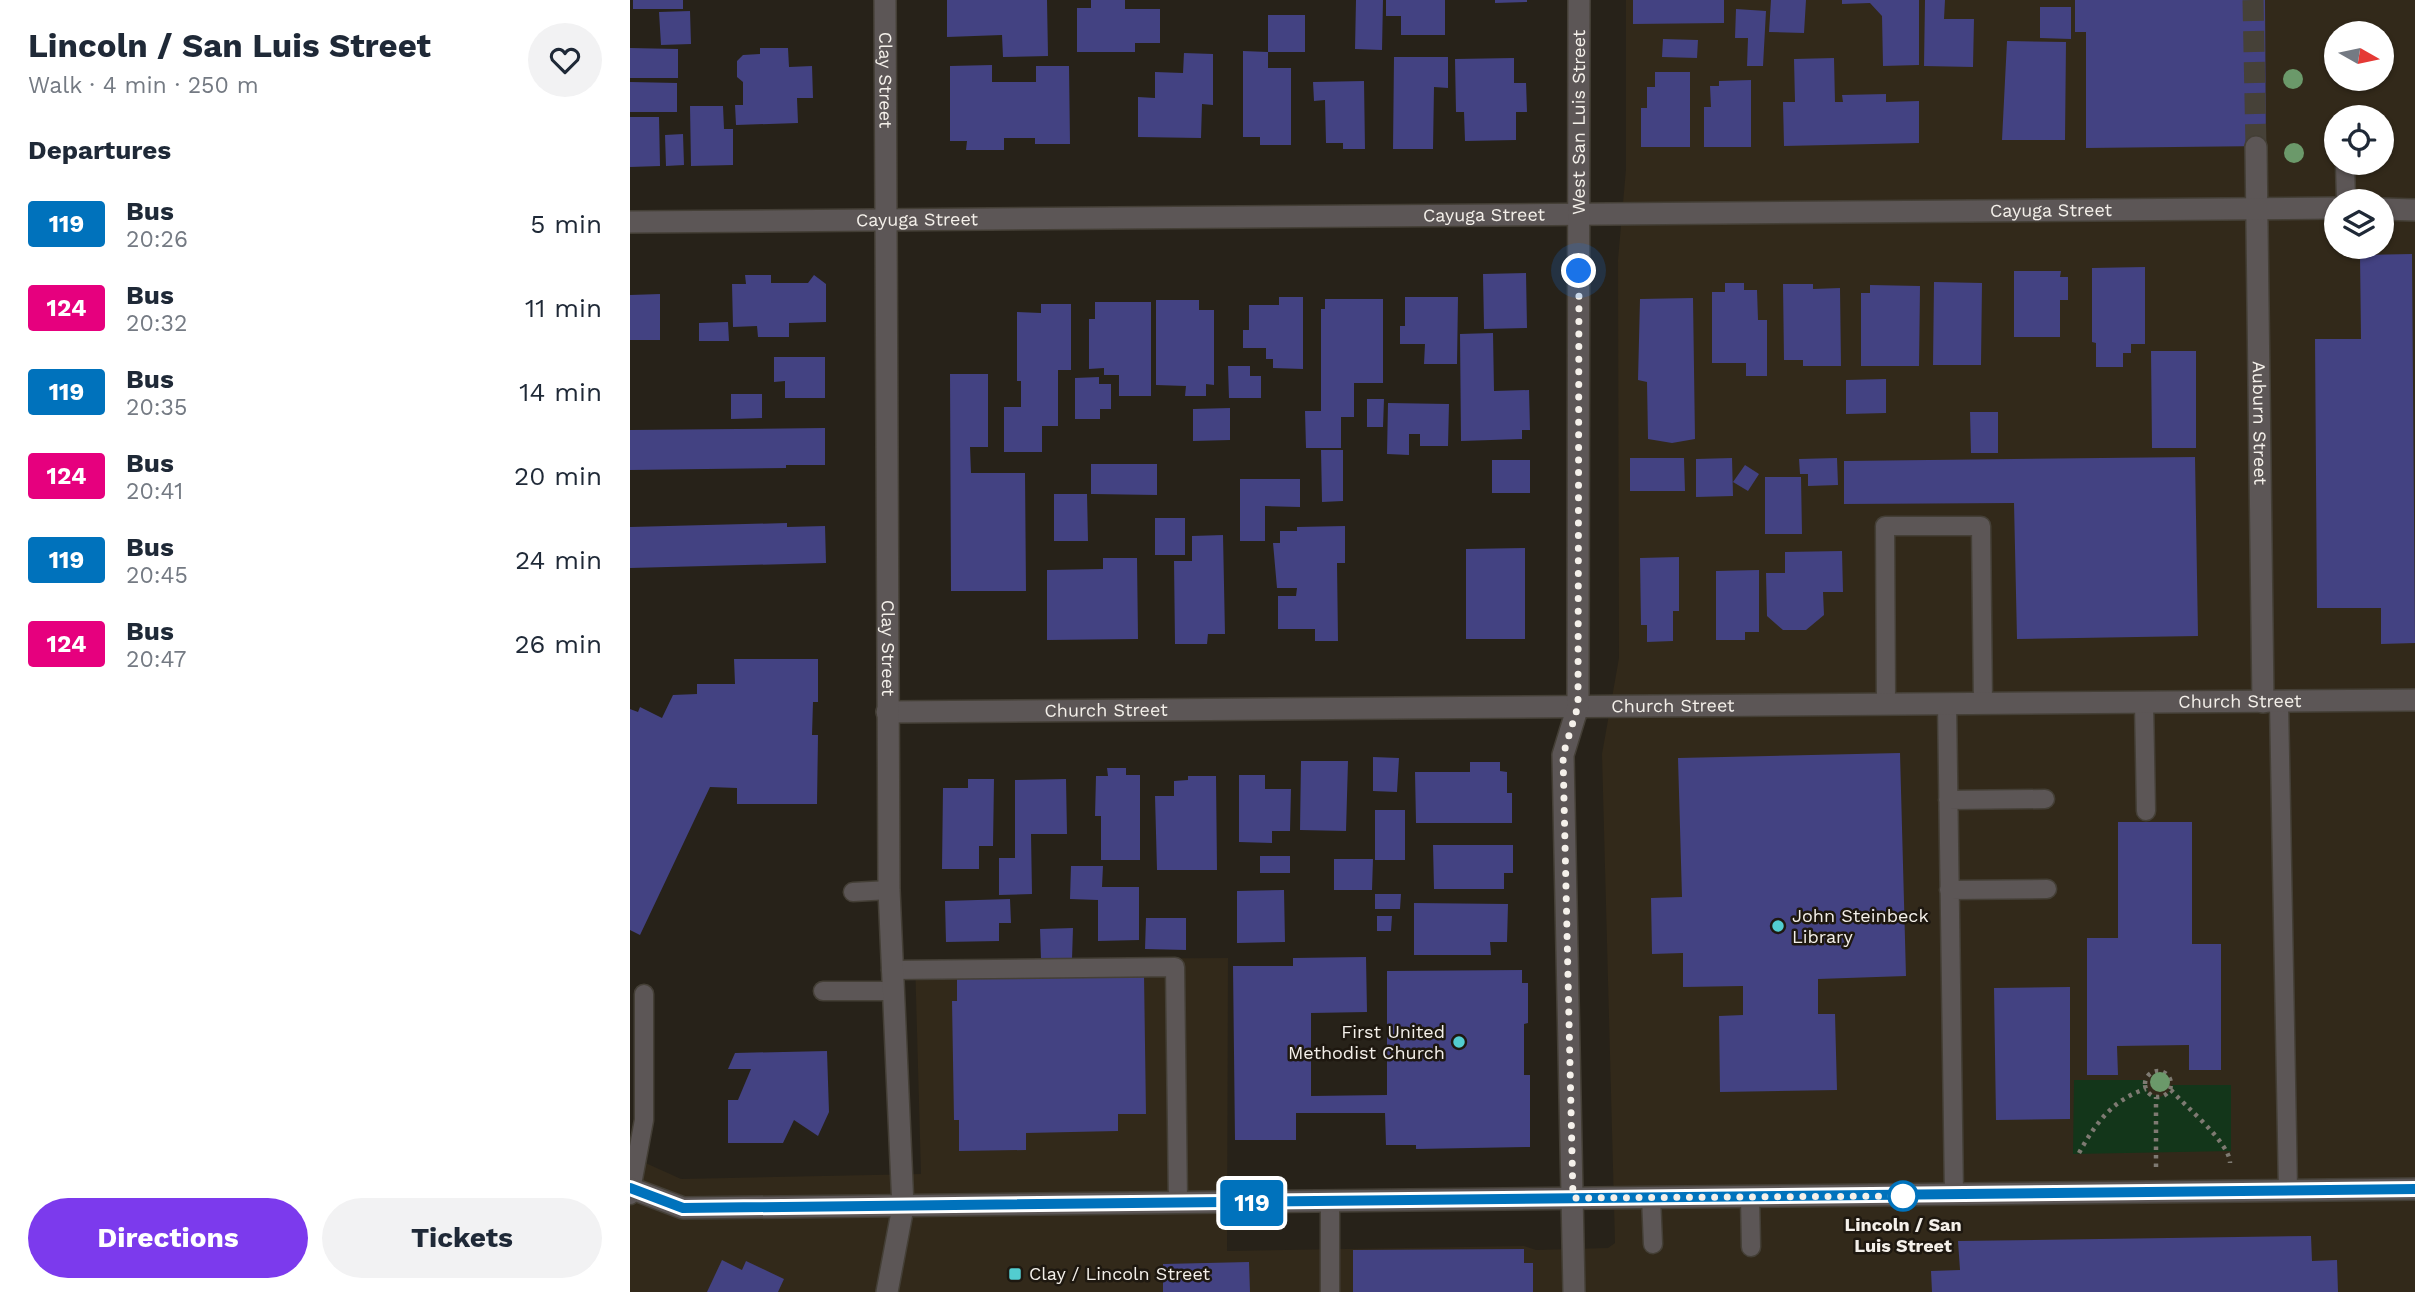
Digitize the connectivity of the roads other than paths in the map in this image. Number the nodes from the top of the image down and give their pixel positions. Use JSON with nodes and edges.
{"nodes":[{"id":1,"x":885,"y":0,"type":"edge"},
{"id":2,"x":1579,"y":0,"type":"edge"},
{"id":3,"x":2256,"y":146,"type":"tunnel mouth"},
{"id":4,"x":2324,"y":208,"type":"edge"},
{"id":5,"x":2256,"y":209,"type":"junction"},
{"id":6,"x":2394,"y":209,"type":"edge"},
{"id":7,"x":2415,"y":209,"type":"edge"},
{"id":8,"x":1579,"y":216,"type":"junction"},
{"id":9,"x":887,"y":220,"type":"junction"},
{"id":10,"x":630,"y":222,"type":"edge"},
{"id":11,"x":2415,"y":699,"type":"edge"},
{"id":12,"x":2144,"y":702,"type":"junction"},
{"id":13,"x":2271,"y":702,"type":"junction"},
{"id":14,"x":1886,"y":703,"type":"junction"},
{"id":15,"x":1983,"y":703,"type":"junction"},
{"id":16,"x":1947,"y":704,"type":"junction"},
{"id":17,"x":1578,"y":706,"type":"junction"},
{"id":18,"x":887,"y":712,"type":"junction"},
{"id":19,"x":2045,"y":799,"type":"dead end"},
{"id":20,"x":1948,"y":800,"type":"junction"},
{"id":21,"x":2146,"y":811,"type":"dead end"},
{"id":22,"x":2047,"y":889,"type":"dead end"},
{"id":23,"x":889,"y":890,"type":"junction"},
{"id":24,"x":1949,"y":890,"type":"junction"},
{"id":25,"x":853,"y":892,"type":"dead end"},
{"id":26,"x":892,"y":980,"type":"junction"},
{"id":27,"x":823,"y":991,"type":"dead end"},
{"id":28,"x":644,"y":994,"type":"dead end"},
{"id":29,"x":2415,"y":1189,"type":"edge"},
{"id":30,"x":631,"y":1191,"type":"edge"},
{"id":31,"x":2288,"y":1191,"type":"junction"},
{"id":32,"x":1954,"y":1195,"type":"junction"},
{"id":33,"x":1651,"y":1197,"type":"junction"},
{"id":34,"x":1750,"y":1197,"type":"junction"},
{"id":35,"x":1573,"y":1198,"type":"junction"},
{"id":36,"x":1330,"y":1202,"type":"junction"},
{"id":37,"x":1178,"y":1203,"type":"junction"},
{"id":38,"x":903,"y":1207,"type":"junction"},
{"id":39,"x":1653,"y":1244,"type":"dead end"},
{"id":40,"x":1751,"y":1247,"type":"dead end"},
{"id":41,"x":887,"y":1292,"type":"edge"},
{"id":42,"x":1330,"y":1292,"type":"edge"},
{"id":43,"x":1574,"y":1292,"type":"edge"}],
"edges":[{"from":1,"to":9,"type":"street","name":"Clay Street"},
{"from":2,"to":8,"type":"street","name":"West San Luis Street"},
{"from":3,"to":5,"type":"street","name":"Auburn Street"},
{"from":4,"to":5,"type":"street","name":"Cayuga Street"},
{"from":5,"to":8,"type":"street","name":"Cayuga Street"},
{"from":5,"to":13,"type":"street","name":"Auburn Street"},
{"from":6,"to":7,"type":"street"},
{"from":8,"to":9,"type":"street","name":"Cayuga Street"},
{"from":8,"to":17,"type":"street","name":"West San Luis Street"},
{"from":9,"to":10,"type":"street","name":"Cayuga Street"},
{"from":9,"to":18,"type":"street","name":"Clay Street"},
{"from":11,"to":13,"type":"street","name":"Church Street"},
{"from":12,"to":13,"type":"street","name":"Church Street"},
{"from":12,"to":15,"type":"street","name":"Church Street"},
{"from":12,"to":21,"type":"lane"},
{"from":13,"to":31,"type":"lane"},
{"from":14,"to":15,"type":"lane"},
{"from":14,"to":16,"type":"street","name":"Church Street"},
{"from":14,"to":17,"type":"street","name":"Church Street"},
{"from":15,"to":16,"type":"street","name":"Church Street"},
{"from":16,"to":20,"type":"lane"},
{"from":17,"to":18,"type":"street","name":"Church Street"},
{"from":17,"to":35,"type":"street","name":"West San Luis Street"},
{"from":18,"to":23,"type":"street","name":"Clay Street"},
{"from":19,"to":20,"type":"lane"},
{"from":20,"to":24,"type":"lane"},
{"from":22,"to":24,"type":"lane"},
{"from":23,"to":25,"type":"lane"},
{"from":23,"to":26,"type":"street","name":"Clay Street"},
{"from":24,"to":32,"type":"lane"},
{"from":26,"to":27,"type":"lane"},
{"from":26,"to":37,"type":"lane"},
{"from":26,"to":38,"type":"street","name":"Clay Street"},
{"from":28,"to":30,"type":"lane"},
{"from":29,"to":31,"type":"street"},
{"from":30,"to":38,"type":"street"},
{"from":31,"to":32,"type":"street"},
{"from":32,"to":34,"type":"street"},
{"from":33,"to":34,"type":"street"},
{"from":33,"to":35,"type":"street"},
{"from":33,"to":39,"type":"lane"},
{"from":34,"to":40,"type":"lane"},
{"from":35,"to":36,"type":"street"},
{"from":35,"to":43,"type":"street","name":"West San Luis Street"},
{"from":36,"to":37,"type":"street"},
{"from":36,"to":42,"type":"lane"},
{"from":37,"to":38,"type":"street"},
{"from":38,"to":41,"type":"street","name":"Clay Street"}]}
